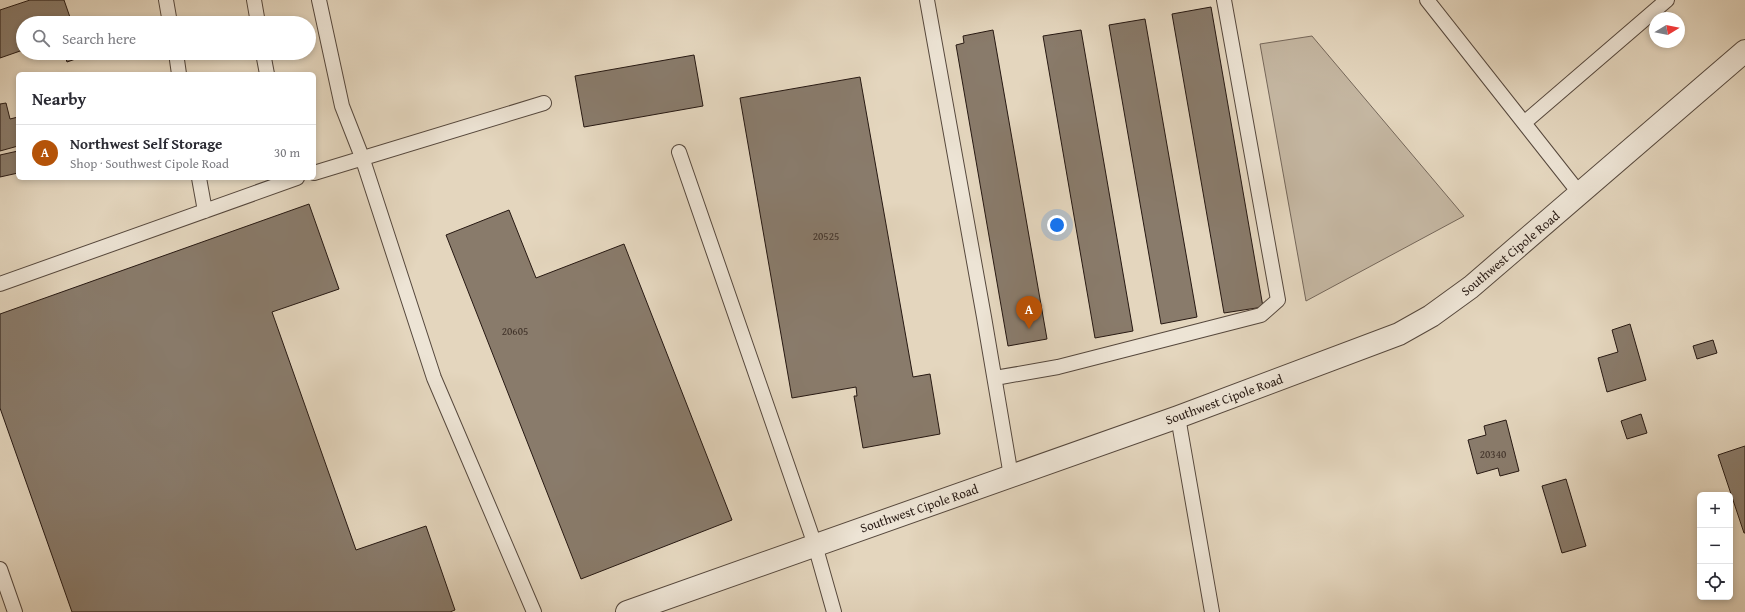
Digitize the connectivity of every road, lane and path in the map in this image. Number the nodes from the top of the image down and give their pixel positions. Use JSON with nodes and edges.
{"nodes":[{"id":1,"x":166,"y":0,"type":"edge"},
{"id":2,"x":254,"y":0,"type":"edge"},
{"id":3,"x":319,"y":0,"type":"edge"},
{"id":4,"x":927,"y":0,"type":"edge"},
{"id":5,"x":1224,"y":0,"type":"edge"},
{"id":6,"x":1427,"y":0,"type":"edge"},
{"id":7,"x":1667,"y":0,"type":"edge"},
{"id":8,"x":169,"y":16,"type":"edge"},
{"id":9,"x":257,"y":16,"type":"edge"},
{"id":10,"x":1745,"y":51,"type":"edge"},
{"id":11,"x":177,"y":60,"type":"edge"},
{"id":12,"x":264,"y":60,"type":"edge"},
{"id":13,"x":179,"y":72,"type":"edge"},
{"id":14,"x":267,"y":72,"type":"edge"},
{"id":15,"x":544,"y":103,"type":"dead end"},
{"id":16,"x":1524,"y":122,"type":"junction"},
{"id":17,"x":679,"y":152,"type":"dead end"},
{"id":18,"x":362,"y":157,"type":"junction"},
{"id":19,"x":316,"y":172,"type":"edge"},
{"id":20,"x":198,"y":180,"type":"edge"},
{"id":21,"x":287,"y":180,"type":"edge"},
{"id":22,"x":1580,"y":194,"type":"junction"},
{"id":23,"x":205,"y":211,"type":"junction"},
{"id":24,"x":0,"y":284,"type":"edge"},
{"id":25,"x":994,"y":378,"type":"junction"},
{"id":26,"x":1178,"y":417,"type":"junction"},
{"id":27,"x":1011,"y":476,"type":"junction"},
{"id":28,"x":814,"y":545,"type":"junction"},
{"id":29,"x":0,"y":569,"type":"edge"},
{"id":30,"x":16,"y":612,"type":"edge"},
{"id":31,"x":534,"y":612,"type":"edge"},
{"id":32,"x":627,"y":612,"type":"edge"},
{"id":33,"x":834,"y":612,"type":"edge"},
{"id":34,"x":1212,"y":612,"type":"edge"}],
"edges":[{"from":1,"to":8,"type":"lane"},
{"from":2,"to":9,"type":"lane"},
{"from":3,"to":18,"type":"lane"},
{"from":4,"to":25,"type":"lane"},
{"from":5,"to":25,"type":"lane"},
{"from":6,"to":16,"type":"lane"},
{"from":7,"to":16,"type":"lane"},
{"from":10,"to":22,"type":"street","name":"Southwest Cipole Road"},
{"from":11,"to":13,"type":"lane"},
{"from":12,"to":14,"type":"lane"},
{"from":15,"to":18,"type":"lane"},
{"from":16,"to":22,"type":"lane"},
{"from":17,"to":28,"type":"lane"},
{"from":18,"to":19,"type":"lane"},
{"from":18,"to":31,"type":"lane"},
{"from":20,"to":23,"type":"lane"},
{"from":21,"to":23,"type":"lane"},
{"from":22,"to":26,"type":"street","name":"Southwest Cipole Road"},
{"from":23,"to":24,"type":"lane"},
{"from":25,"to":27,"type":"lane"},
{"from":26,"to":27,"type":"street","name":"Southwest Cipole Road"},
{"from":26,"to":34,"type":"lane"},
{"from":27,"to":28,"type":"street","name":"Southwest Cipole Road"},
{"from":28,"to":32,"type":"street","name":"Southwest Cipole Road"},
{"from":28,"to":33,"type":"lane"},
{"from":29,"to":30,"type":"lane"}]}
